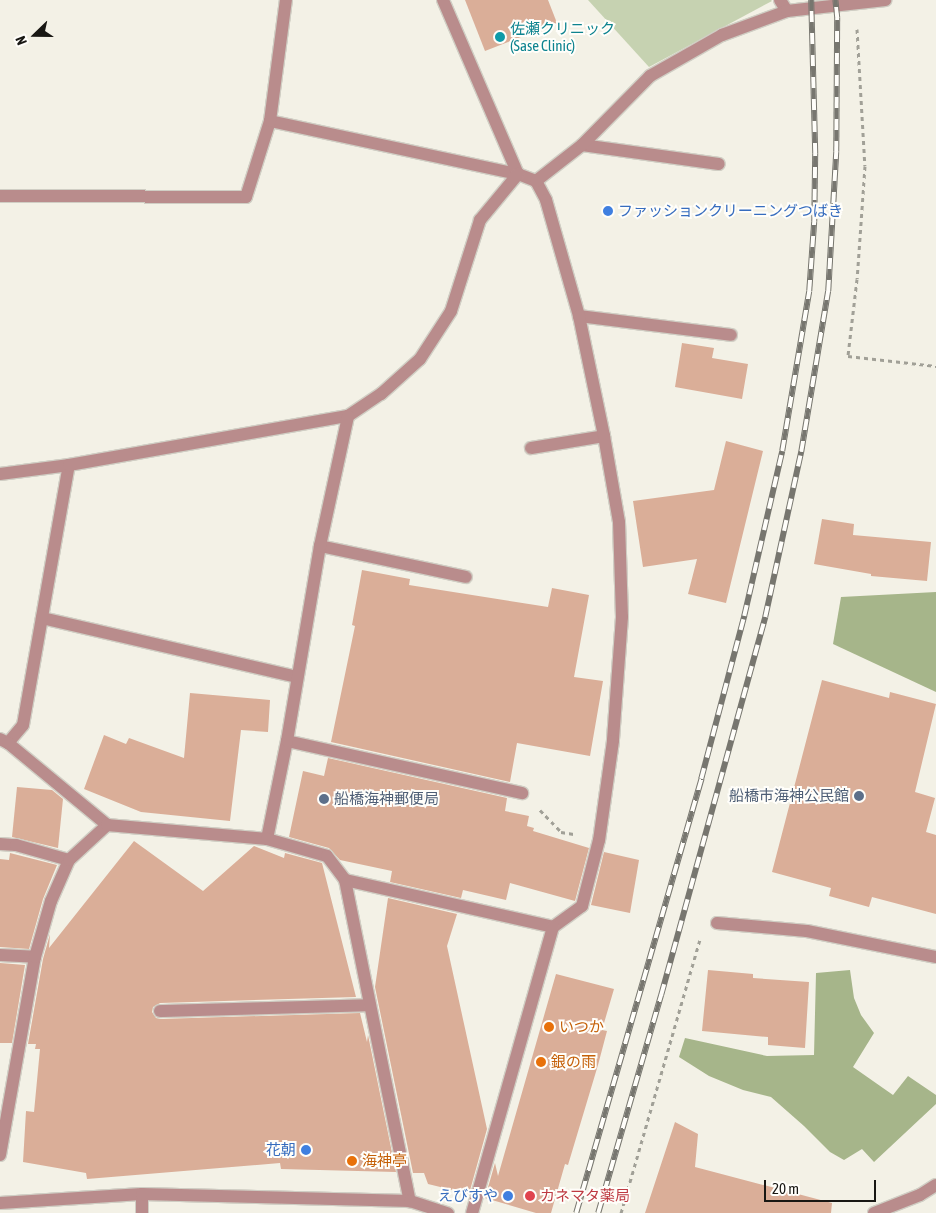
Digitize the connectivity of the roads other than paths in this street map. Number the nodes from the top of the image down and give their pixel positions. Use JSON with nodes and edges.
{"nodes":[{"id":1,"x":286,"y":0,"type":"edge"},
{"id":2,"x":443,"y":0,"type":"edge"},
{"id":3,"x":885,"y":0,"type":"edge"},
{"id":4,"x":784,"y":5,"type":"edge"},
{"id":5,"x":270,"y":121,"type":"junction"},
{"id":6,"x":582,"y":145,"type":"junction"},
{"id":7,"x":720,"y":164,"type":"dead end"},
{"id":8,"x":518,"y":174,"type":"junction"},
{"id":9,"x":536,"y":181,"type":"junction"},
{"id":10,"x":0,"y":196,"type":"edge"},
{"id":11,"x":579,"y":316,"type":"junction"},
{"id":12,"x":731,"y":335,"type":"dead end"},
{"id":13,"x":348,"y":416,"type":"junction"},
{"id":14,"x":604,"y":436,"type":"junction"},
{"id":15,"x":531,"y":448,"type":"dead end"},
{"id":16,"x":69,"y":466,"type":"junction"},
{"id":17,"x":0,"y":474,"type":"edge"},
{"id":18,"x":320,"y":546,"type":"junction"},
{"id":19,"x":466,"y":577,"type":"dead end"},
{"id":20,"x":42,"y":618,"type":"junction"},
{"id":21,"x":297,"y":677,"type":"junction"},
{"id":22,"x":4,"y":741,"type":"edge"},
{"id":23,"x":287,"y":741,"type":"junction"},
{"id":24,"x":522,"y":792,"type":"road end"},
{"id":25,"x":107,"y":825,"type":"junction"},
{"id":26,"x":267,"y":839,"type":"junction"},
{"id":27,"x":0,"y":844,"type":"edge"},
{"id":28,"x":70,"y":860,"type":"junction"},
{"id":29,"x":345,"y":880,"type":"junction"},
{"id":30,"x":717,"y":923,"type":"road end"},
{"id":31,"x":553,"y":926,"type":"junction"},
{"id":32,"x":0,"y":955,"type":"edge"},
{"id":33,"x":35,"y":957,"type":"junction"},
{"id":34,"x":936,"y":957,"type":"edge"},
{"id":35,"x":370,"y":1005,"type":"junction"},
{"id":36,"x":160,"y":1011,"type":"dead end"},
{"id":37,"x":0,"y":1155,"type":"edge"},
{"id":38,"x":936,"y":1185,"type":"edge"},
{"id":39,"x":142,"y":1194,"type":"junction"},
{"id":40,"x":410,"y":1201,"type":"junction"},
{"id":41,"x":0,"y":1203,"type":"edge"},
{"id":42,"x":142,"y":1213,"type":"edge"},
{"id":43,"x":448,"y":1213,"type":"edge"},
{"id":44,"x":472,"y":1213,"type":"edge"},
{"id":45,"x":874,"y":1213,"type":"edge"}],
"edges":[{"from":1,"to":5,"type":"street"},
{"from":2,"to":8,"type":"street"},
{"from":3,"to":4,"type":"street"},
{"from":4,"to":6,"type":"street"},
{"from":5,"to":8,"type":"street"},
{"from":5,"to":10,"type":"street"},
{"from":6,"to":7,"type":"street"},
{"from":6,"to":9,"type":"street"},
{"from":8,"to":9,"type":"street"},
{"from":8,"to":13,"type":"street"},
{"from":9,"to":11,"type":"street"},
{"from":11,"to":12,"type":"street"},
{"from":11,"to":14,"type":"street"},
{"from":13,"to":16,"type":"street"},
{"from":13,"to":18,"type":"street"},
{"from":14,"to":15,"type":"street"},
{"from":14,"to":31,"type":"street"},
{"from":16,"to":17,"type":"street"},
{"from":16,"to":20,"type":"street"},
{"from":18,"to":19,"type":"street"},
{"from":18,"to":21,"type":"street"},
{"from":20,"to":21,"type":"street"},
{"from":20,"to":22,"type":"street"},
{"from":21,"to":23,"type":"street"},
{"from":22,"to":25,"type":"street"},
{"from":23,"to":24,"type":"street"},
{"from":23,"to":26,"type":"street"},
{"from":25,"to":26,"type":"street"},
{"from":25,"to":28,"type":"street"},
{"from":26,"to":29,"type":"street"},
{"from":27,"to":28,"type":"street"},
{"from":28,"to":33,"type":"street"},
{"from":29,"to":31,"type":"street"},
{"from":29,"to":35,"type":"street"},
{"from":30,"to":34,"type":"street"},
{"from":31,"to":44,"type":"street"},
{"from":32,"to":33,"type":"street"},
{"from":33,"to":37,"type":"street"},
{"from":35,"to":36,"type":"street"},
{"from":35,"to":40,"type":"street"},
{"from":38,"to":45,"type":"street"},
{"from":39,"to":40,"type":"street"},
{"from":39,"to":41,"type":"street"},
{"from":39,"to":42,"type":"street"},
{"from":40,"to":43,"type":"street"}]}
